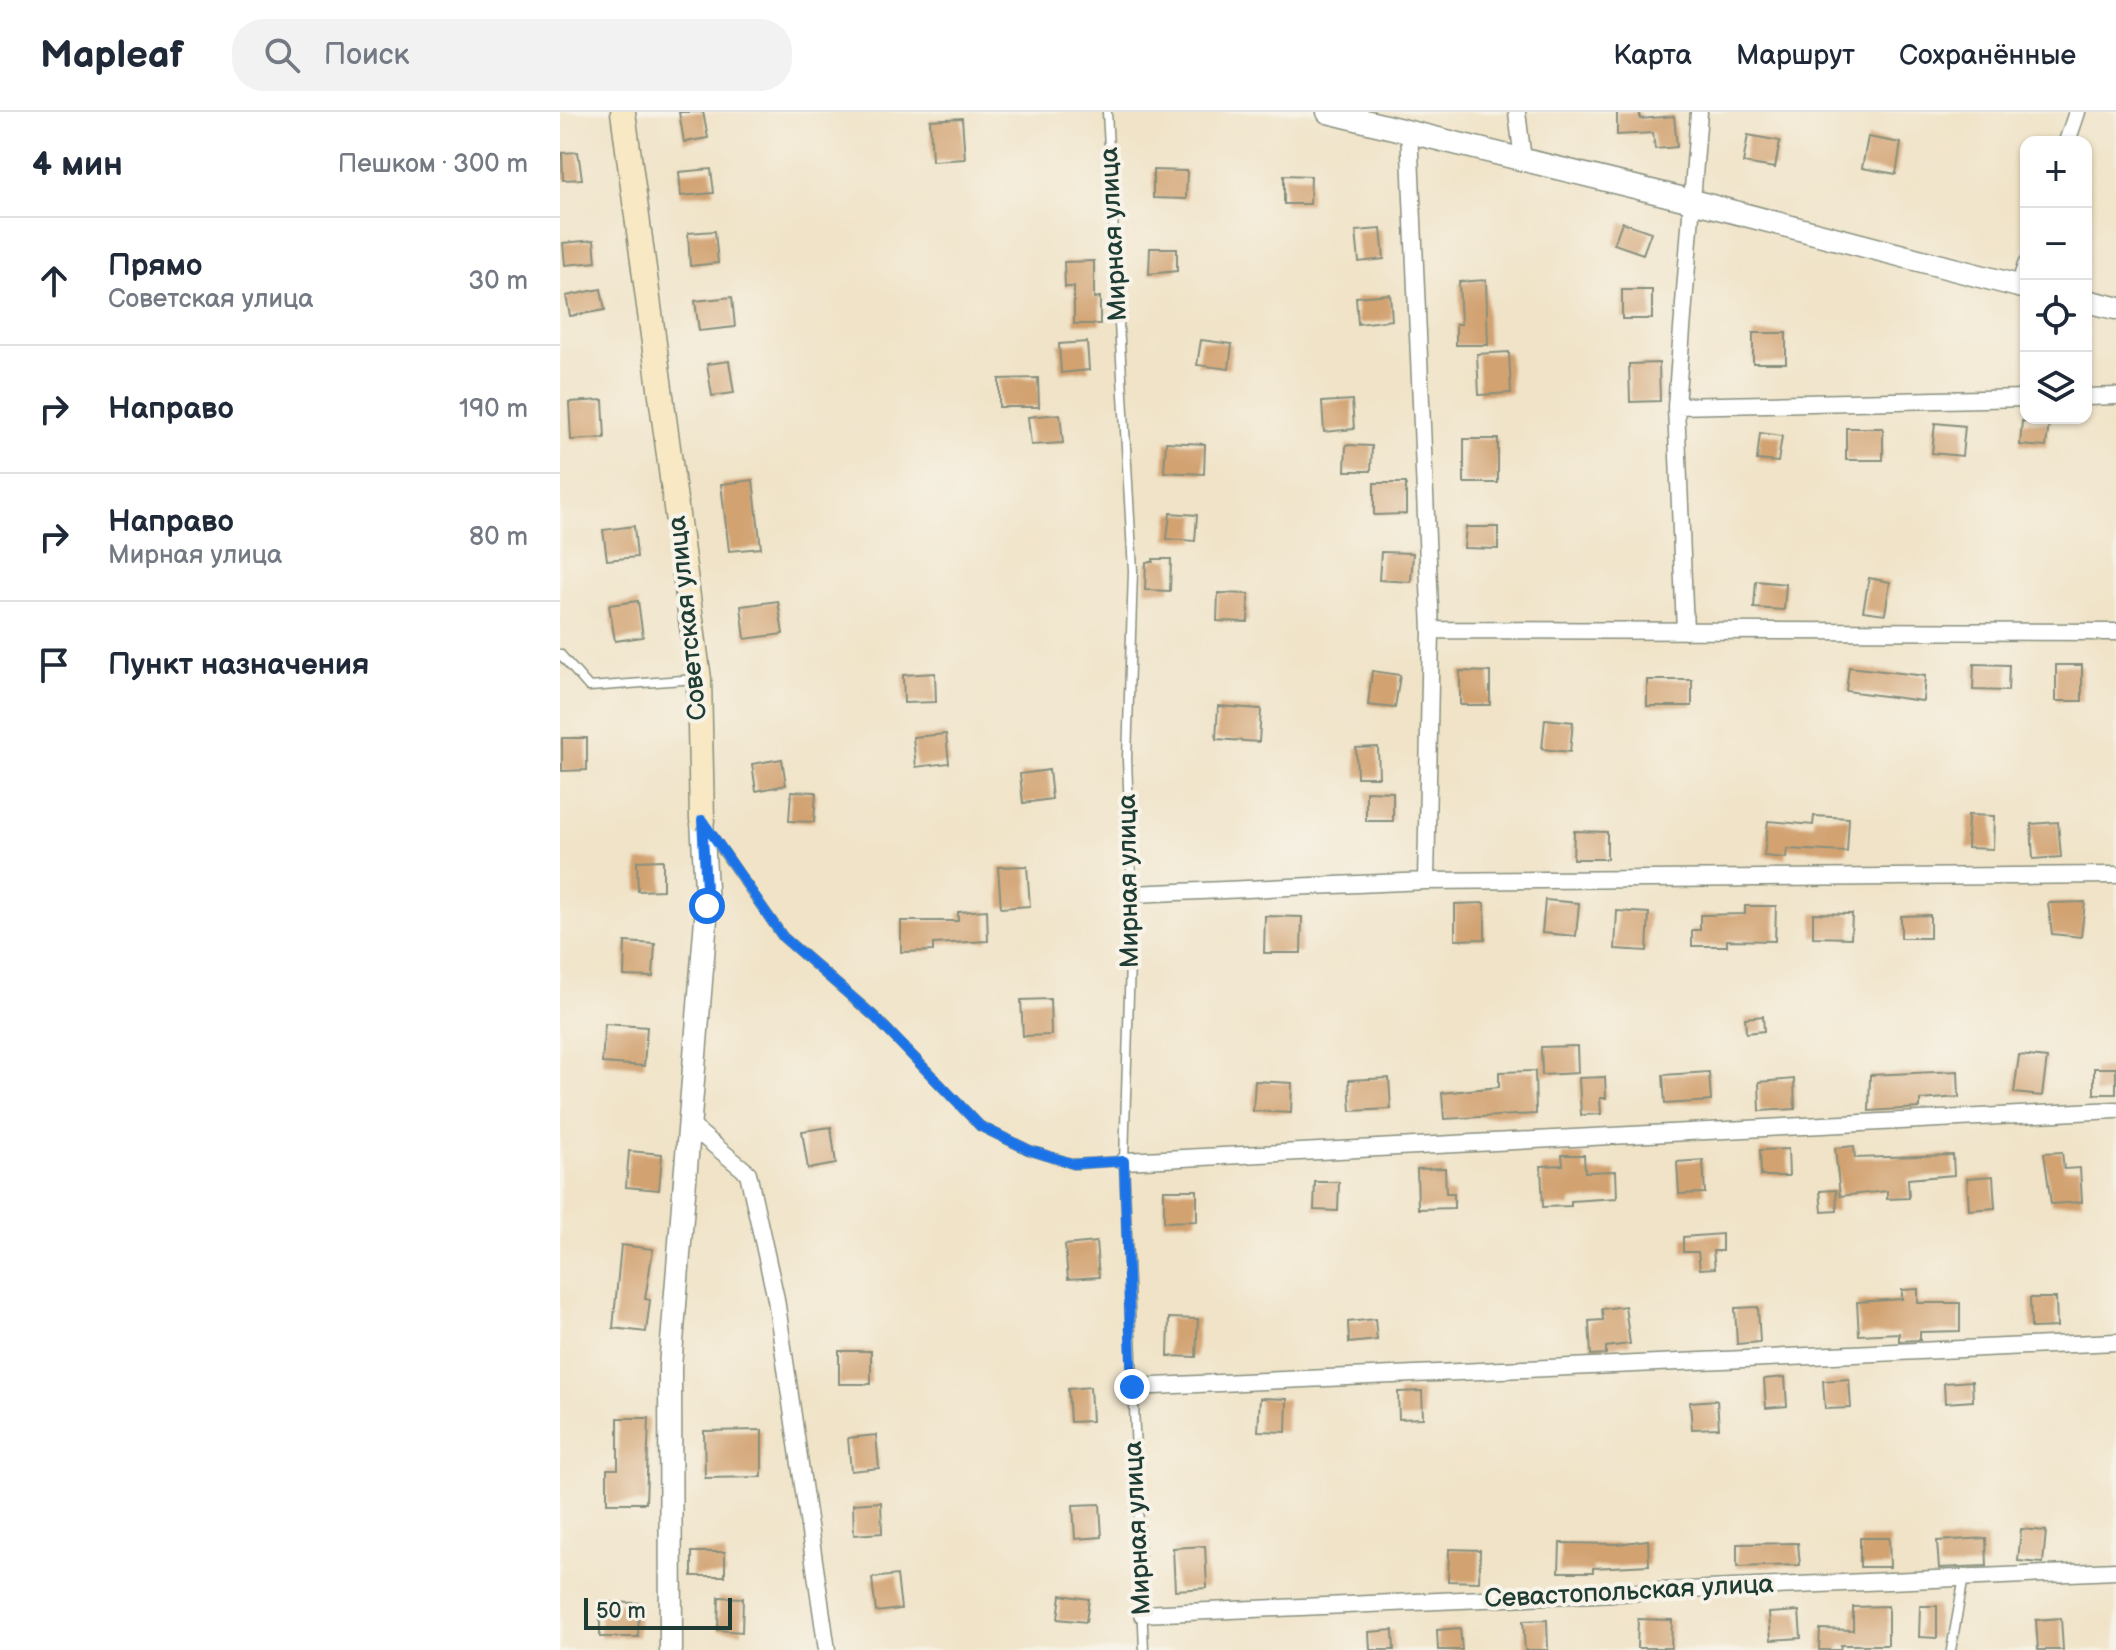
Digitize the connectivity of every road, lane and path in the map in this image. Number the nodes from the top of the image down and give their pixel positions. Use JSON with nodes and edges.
{"nodes":[{"id":1,"x":623,"y":112,"type":"edge"},
{"id":2,"x":1107,"y":112,"type":"edge"},
{"id":3,"x":1328,"y":112,"type":"edge"},
{"id":4,"x":1517,"y":112,"type":"edge"},
{"id":5,"x":1699,"y":112,"type":"edge"},
{"id":6,"x":2077,"y":112,"type":"edge"},
{"id":7,"x":1409,"y":130,"type":"junction"},
{"id":8,"x":2069,"y":136,"type":"edge"},
{"id":9,"x":1523,"y":160,"type":"junction"},
{"id":10,"x":1692,"y":201,"type":"junction"},
{"id":11,"x":2020,"y":278,"type":"edge"},
{"id":12,"x":2092,"y":302,"type":"edge"},
{"id":13,"x":2116,"y":308,"type":"edge"},
{"id":14,"x":2116,"y":396,"type":"edge"},
{"id":15,"x":2092,"y":397,"type":"edge"},
{"id":16,"x":2020,"y":398,"type":"edge"},
{"id":17,"x":1676,"y":406,"type":"junction"},
{"id":18,"x":1431,"y":630,"type":"junction"},
{"id":19,"x":1685,"y":631,"type":"junction"},
{"id":20,"x":2116,"y":632,"type":"edge"},
{"id":21,"x":560,"y":654,"type":"edge"},
{"id":22,"x":699,"y":679,"type":"junction"},
{"id":23,"x":702,"y":820,"type":"junction"},
{"id":24,"x":2116,"y":875,"type":"edge"},
{"id":25,"x":1426,"y":881,"type":"junction"},
{"id":26,"x":1132,"y":894,"type":"junction"},
{"id":27,"x":2116,"y":1110,"type":"edge"},
{"id":28,"x":691,"y":1126,"type":"junction"},
{"id":29,"x":1124,"y":1161,"type":"junction"},
{"id":30,"x":2116,"y":1342,"type":"edge"},
{"id":31,"x":1132,"y":1387,"type":"junction"},
{"id":32,"x":2116,"y":1571,"type":"edge"},
{"id":33,"x":1964,"y":1577,"type":"junction"},
{"id":34,"x":1142,"y":1614,"type":"junction"},
{"id":35,"x":671,"y":1650,"type":"edge"},
{"id":36,"x":827,"y":1650,"type":"edge"},
{"id":37,"x":1144,"y":1650,"type":"edge"},
{"id":38,"x":1951,"y":1650,"type":"edge"}],
"edges":[{"from":1,"to":22,"type":"main road","name":"Советская улица"},
{"from":2,"to":26,"type":"lane","name":"Мирная улица"},
{"from":3,"to":7,"type":"street"},
{"from":4,"to":9,"type":"street"},
{"from":5,"to":10,"type":"street"},
{"from":6,"to":8,"type":"street"},
{"from":7,"to":9,"type":"street"},
{"from":7,"to":18,"type":"street"},
{"from":9,"to":10,"type":"street"},
{"from":10,"to":11,"type":"street"},
{"from":10,"to":17,"type":"street"},
{"from":12,"to":13,"type":"street"},
{"from":14,"to":15,"type":"street"},
{"from":16,"to":17,"type":"street"},
{"from":17,"to":19,"type":"street"},
{"from":18,"to":19,"type":"street"},
{"from":18,"to":25,"type":"street"},
{"from":19,"to":20,"type":"street"},
{"from":21,"to":22,"type":"lane"},
{"from":22,"to":23,"type":"main road","name":"Советская улица"},
{"from":23,"to":28,"type":"street","name":"Советская улица"},
{"from":23,"to":29,"type":"lane"},
{"from":24,"to":25,"type":"street"},
{"from":25,"to":26,"type":"street"},
{"from":26,"to":29,"type":"lane","name":"Мирная улица"},
{"from":27,"to":29,"type":"street"},
{"from":28,"to":35,"type":"street","name":"Советская улица"},
{"from":28,"to":36,"type":"street"},
{"from":29,"to":31,"type":"lane","name":"Мирная улица"},
{"from":30,"to":31,"type":"street"},
{"from":31,"to":34,"type":"lane","name":"Мирная улица"},
{"from":32,"to":33,"type":"street","name":"Севастопольская улица"},
{"from":33,"to":34,"type":"street","name":"Севастопольская улица"},
{"from":33,"to":38,"type":"lane"},
{"from":34,"to":37,"type":"lane","name":"Мирная улица"}]}
